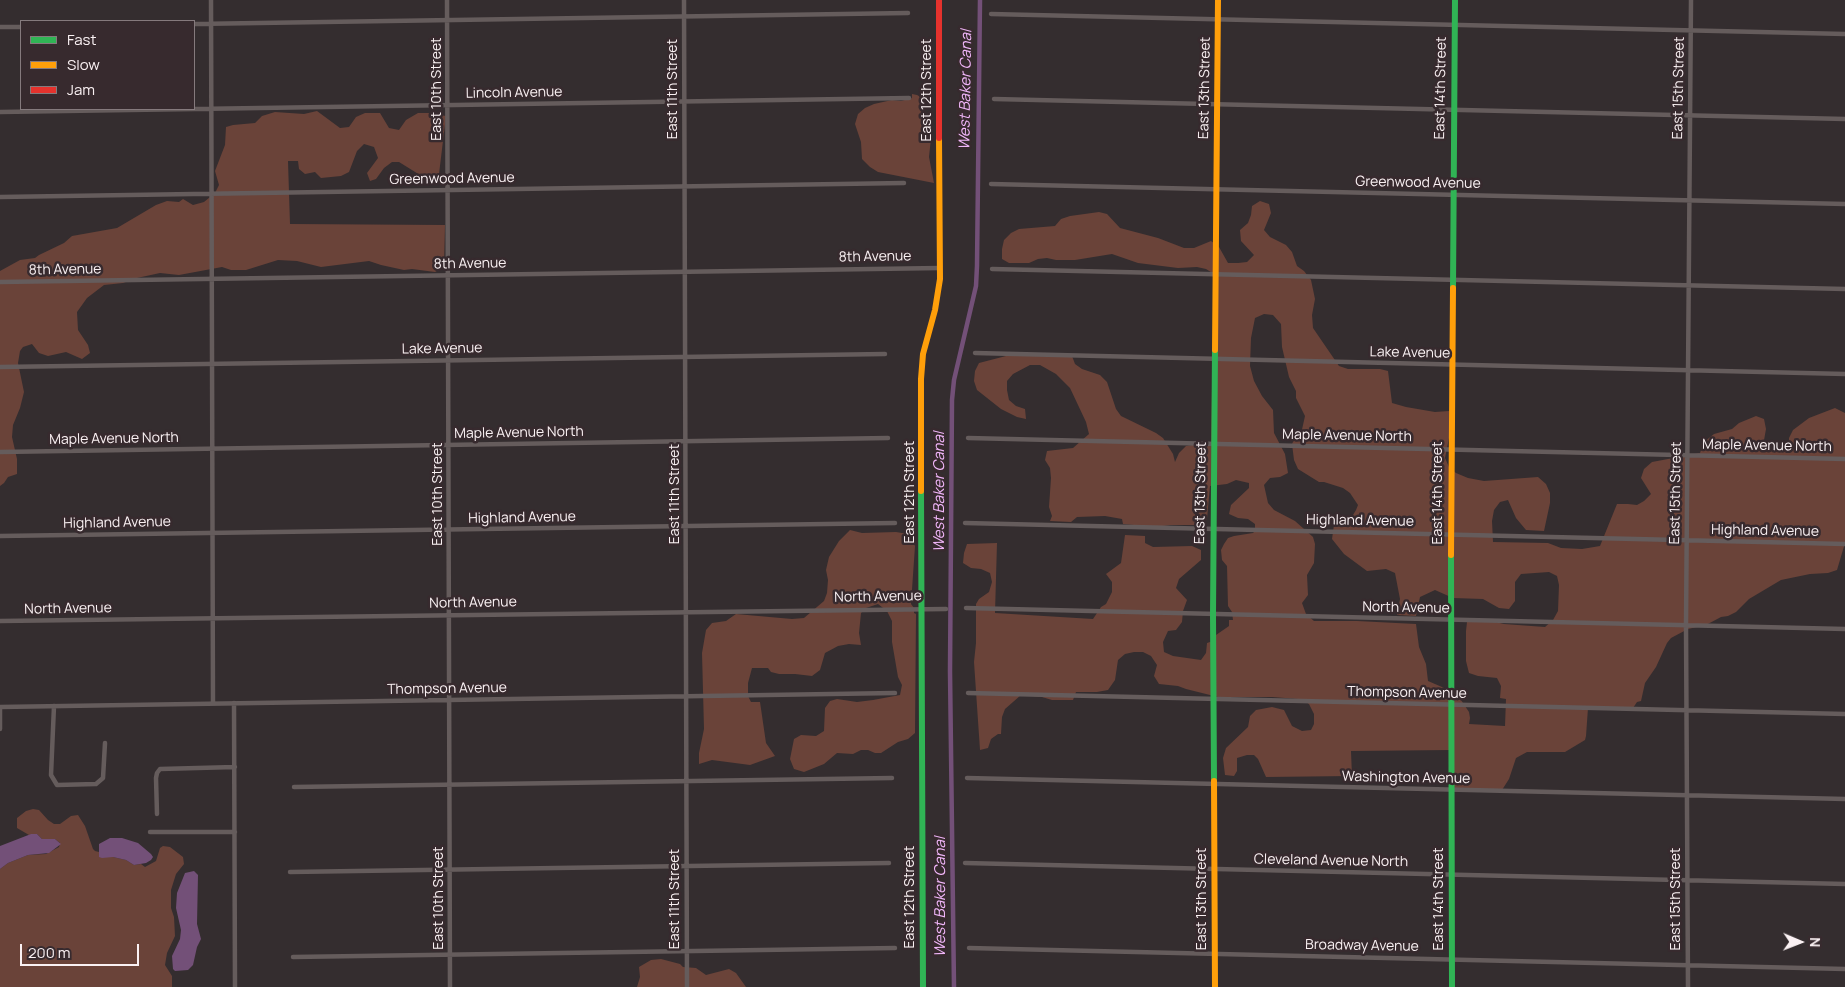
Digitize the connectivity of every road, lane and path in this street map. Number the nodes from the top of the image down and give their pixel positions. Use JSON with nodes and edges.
{"nodes":[{"id":1,"x":210,"y":0,"type":"edge"},
{"id":2,"x":447,"y":0,"type":"edge"},
{"id":3,"x":684,"y":0,"type":"edge"},
{"id":4,"x":939,"y":0,"type":"edge"},
{"id":5,"x":1218,"y":0,"type":"edge"},
{"id":6,"x":1455,"y":0,"type":"edge"},
{"id":7,"x":1691,"y":0,"type":"edge"},
{"id":8,"x":908,"y":13,"type":"dead end"},
{"id":9,"x":991,"y":14,"type":"dead end"},
{"id":10,"x":684,"y":17,"type":"junction"},
{"id":11,"x":1218,"y":19,"type":"junction"},
{"id":12,"x":448,"y":20,"type":"junction"},
{"id":13,"x":195,"y":24,"type":"edge"},
{"id":14,"x":211,"y":24,"type":"junction"},
{"id":15,"x":1455,"y":25,"type":"junction"},
{"id":16,"x":0,"y":27,"type":"edge"},
{"id":17,"x":20,"y":27,"type":"edge"},
{"id":18,"x":1691,"y":30,"type":"junction"},
{"id":19,"x":1845,"y":34,"type":"edge"},
{"id":20,"x":909,"y":98,"type":"dead end"},
{"id":21,"x":994,"y":99,"type":"dead end"},
{"id":22,"x":684,"y":102,"type":"junction"},
{"id":23,"x":1217,"y":104,"type":"junction"},
{"id":24,"x":448,"y":106,"type":"junction"},
{"id":25,"x":195,"y":109,"type":"edge"},
{"id":26,"x":211,"y":109,"type":"junction"},
{"id":27,"x":1454,"y":109,"type":"junction"},
{"id":28,"x":141,"y":110,"type":"edge"},
{"id":29,"x":0,"y":112,"type":"edge"},
{"id":30,"x":1690,"y":115,"type":"junction"},
{"id":31,"x":1845,"y":119,"type":"edge"},
{"id":32,"x":904,"y":183,"type":"dead end"},
{"id":33,"x":991,"y":184,"type":"dead end"},
{"id":34,"x":685,"y":186,"type":"junction"},
{"id":35,"x":1216,"y":189,"type":"junction"},
{"id":36,"x":448,"y":190,"type":"junction"},
{"id":37,"x":211,"y":194,"type":"junction"},
{"id":38,"x":1453,"y":195,"type":"junction"},
{"id":39,"x":0,"y":197,"type":"edge"},
{"id":40,"x":1690,"y":200,"type":"junction"},
{"id":41,"x":1845,"y":204,"type":"edge"},
{"id":42,"x":940,"y":268,"type":"junction"},
{"id":43,"x":992,"y":268,"type":"dead end"},
{"id":44,"x":685,"y":272,"type":"junction"},
{"id":45,"x":1216,"y":274,"type":"junction"},
{"id":46,"x":449,"y":275,"type":"junction"},
{"id":47,"x":212,"y":279,"type":"junction"},
{"id":48,"x":1452,"y":280,"type":"junction"},
{"id":49,"x":0,"y":282,"type":"edge"},
{"id":50,"x":1689,"y":285,"type":"junction"},
{"id":51,"x":1845,"y":289,"type":"edge"},
{"id":52,"x":885,"y":354,"type":"dead end"},
{"id":53,"x":975,"y":354,"type":"dead end"},
{"id":54,"x":686,"y":357,"type":"junction"},
{"id":55,"x":1215,"y":359,"type":"junction"},
{"id":56,"x":449,"y":360,"type":"junction"},
{"id":57,"x":212,"y":364,"type":"junction"},
{"id":58,"x":1451,"y":365,"type":"junction"},
{"id":59,"x":0,"y":367,"type":"edge"},
{"id":60,"x":1688,"y":370,"type":"junction"},
{"id":61,"x":1845,"y":374,"type":"edge"},
{"id":62,"x":888,"y":438,"type":"dead end"},
{"id":63,"x":968,"y":438,"type":"dead end"},
{"id":64,"x":686,"y":442,"type":"junction"},
{"id":65,"x":1214,"y":444,"type":"junction"},
{"id":66,"x":449,"y":445,"type":"junction"},
{"id":67,"x":213,"y":448,"type":"junction"},
{"id":68,"x":1451,"y":450,"type":"junction"},
{"id":69,"x":0,"y":452,"type":"edge"},
{"id":70,"x":1687,"y":455,"type":"junction"},
{"id":71,"x":1845,"y":459,"type":"edge"},
{"id":72,"x":895,"y":523,"type":"dead end"},
{"id":73,"x":966,"y":523,"type":"dead end"},
{"id":74,"x":686,"y":526,"type":"junction"},
{"id":75,"x":1214,"y":529,"type":"junction"},
{"id":76,"x":450,"y":530,"type":"junction"},
{"id":77,"x":213,"y":534,"type":"junction"},
{"id":78,"x":1450,"y":535,"type":"junction"},
{"id":79,"x":0,"y":536,"type":"edge"},
{"id":80,"x":1686,"y":540,"type":"junction"},
{"id":81,"x":1845,"y":544,"type":"edge"},
{"id":82,"x":922,"y":608,"type":"junction"},
{"id":83,"x":946,"y":608,"type":"dead end"},
{"id":84,"x":966,"y":608,"type":"dead end"},
{"id":85,"x":686,"y":611,"type":"junction"},
{"id":86,"x":1213,"y":614,"type":"junction"},
{"id":87,"x":450,"y":615,"type":"junction"},
{"id":88,"x":213,"y":619,"type":"junction"},
{"id":89,"x":1450,"y":620,"type":"junction"},
{"id":90,"x":0,"y":621,"type":"edge"},
{"id":91,"x":1686,"y":625,"type":"junction"},
{"id":92,"x":1845,"y":629,"type":"edge"},
{"id":93,"x":895,"y":693,"type":"dead end"},
{"id":94,"x":968,"y":693,"type":"dead end"},
{"id":95,"x":686,"y":696,"type":"junction"},
{"id":96,"x":1213,"y":699,"type":"junction"},
{"id":97,"x":450,"y":700,"type":"junction"},
{"id":98,"x":213,"y":703,"type":"junction"},
{"id":99,"x":234,"y":703,"type":"junction"},
{"id":100,"x":1450,"y":705,"type":"junction"},
{"id":101,"x":54,"y":706,"type":"junction"},
{"id":102,"x":0,"y":708,"type":"edge"},
{"id":103,"x":1686,"y":710,"type":"junction"},
{"id":104,"x":1845,"y":714,"type":"edge"},
{"id":105,"x":0,"y":729,"type":"edge"},
{"id":106,"x":105,"y":743,"type":"dead end"},
{"id":107,"x":234,"y":767,"type":"junction"},
{"id":108,"x":892,"y":778,"type":"dead end"},
{"id":109,"x":967,"y":778,"type":"dead end"},
{"id":110,"x":687,"y":781,"type":"junction"},
{"id":111,"x":1214,"y":784,"type":"junction"},
{"id":112,"x":450,"y":785,"type":"junction"},
{"id":113,"x":294,"y":787,"type":"dead end"},
{"id":114,"x":1450,"y":790,"type":"junction"},
{"id":115,"x":1687,"y":795,"type":"junction"},
{"id":116,"x":1845,"y":799,"type":"edge"},
{"id":117,"x":157,"y":814,"type":"dead end"},
{"id":118,"x":150,"y":832,"type":"dead end"},
{"id":119,"x":235,"y":832,"type":"junction"},
{"id":120,"x":889,"y":863,"type":"dead end"},
{"id":121,"x":965,"y":863,"type":"dead end"},
{"id":122,"x":687,"y":866,"type":"junction"},
{"id":123,"x":1214,"y":869,"type":"junction"},
{"id":124,"x":450,"y":870,"type":"junction"},
{"id":125,"x":290,"y":872,"type":"dead end"},
{"id":126,"x":1451,"y":875,"type":"junction"},
{"id":127,"x":1688,"y":880,"type":"junction"},
{"id":128,"x":1845,"y":884,"type":"edge"},
{"id":129,"x":895,"y":948,"type":"dead end"},
{"id":130,"x":969,"y":948,"type":"dead end"},
{"id":131,"x":687,"y":951,"type":"junction"},
{"id":132,"x":1215,"y":954,"type":"junction"},
{"id":133,"x":450,"y":955,"type":"junction"},
{"id":134,"x":293,"y":957,"type":"dead end"},
{"id":135,"x":1452,"y":960,"type":"junction"},
{"id":136,"x":1688,"y":965,"type":"junction"},
{"id":137,"x":1845,"y":969,"type":"edge"},
{"id":138,"x":234,"y":987,"type":"edge"},
{"id":139,"x":450,"y":987,"type":"edge"},
{"id":140,"x":687,"y":987,"type":"edge"},
{"id":141,"x":922,"y":987,"type":"edge"},
{"id":142,"x":1215,"y":987,"type":"edge"},
{"id":143,"x":1452,"y":987,"type":"edge"},
{"id":144,"x":1688,"y":987,"type":"edge"}],
"edges":[{"from":1,"to":14,"type":"street"},
{"from":2,"to":12,"type":"street","name":"East 10th Street"},
{"from":3,"to":10,"type":"street","name":"East 11th Street"},
{"from":4,"to":42,"type":"street","name":"East 12th Street"},
{"from":5,"to":11,"type":"street","name":"East 13th Street"},
{"from":6,"to":15,"type":"street","name":"East 14th Street"},
{"from":7,"to":18,"type":"street","name":"East 15th Street"},
{"from":8,"to":10,"type":"street"},
{"from":9,"to":11,"type":"street"},
{"from":10,"to":12,"type":"street"},
{"from":10,"to":22,"type":"street","name":"East 11th Street"},
{"from":11,"to":15,"type":"street"},
{"from":11,"to":23,"type":"street","name":"East 13th Street"},
{"from":12,"to":14,"type":"street"},
{"from":12,"to":24,"type":"street","name":"East 10th Street"},
{"from":13,"to":14,"type":"street"},
{"from":14,"to":26,"type":"street"},
{"from":15,"to":18,"type":"street"},
{"from":15,"to":27,"type":"street","name":"East 14th Street"},
{"from":16,"to":17,"type":"street"},
{"from":18,"to":19,"type":"street"},
{"from":18,"to":30,"type":"street","name":"East 15th Street"},
{"from":20,"to":22,"type":"street","name":"Lincoln Avenue"},
{"from":21,"to":23,"type":"street"},
{"from":22,"to":24,"type":"street","name":"Lincoln Avenue"},
{"from":22,"to":34,"type":"street","name":"East 11th Street"},
{"from":23,"to":27,"type":"street"},
{"from":23,"to":35,"type":"street","name":"East 13th Street"},
{"from":24,"to":26,"type":"street","name":"Lincoln Avenue"},
{"from":24,"to":36,"type":"street","name":"East 10th Street"},
{"from":25,"to":26,"type":"street","name":"Lincoln Avenue"},
{"from":26,"to":37,"type":"street"},
{"from":27,"to":30,"type":"street"},
{"from":27,"to":38,"type":"street","name":"East 14th Street"},
{"from":28,"to":29,"type":"street","name":"Lincoln Avenue"},
{"from":30,"to":31,"type":"street"},
{"from":30,"to":40,"type":"street","name":"East 15th Street"},
{"from":32,"to":34,"type":"street","name":"Greenwood Avenue"},
{"from":33,"to":35,"type":"street","name":"Greenwood Avenue"},
{"from":34,"to":36,"type":"street","name":"Greenwood Avenue"},
{"from":34,"to":44,"type":"street","name":"East 11th Street"},
{"from":35,"to":38,"type":"street","name":"Greenwood Avenue"},
{"from":35,"to":45,"type":"street","name":"East 13th Street"},
{"from":36,"to":37,"type":"street","name":"Greenwood Avenue"},
{"from":36,"to":46,"type":"street","name":"East 10th Street"},
{"from":37,"to":39,"type":"street","name":"Greenwood Avenue"},
{"from":37,"to":47,"type":"street"},
{"from":38,"to":40,"type":"street","name":"Greenwood Avenue"},
{"from":38,"to":48,"type":"street","name":"East 14th Street"},
{"from":40,"to":41,"type":"street","name":"Greenwood Avenue"},
{"from":40,"to":50,"type":"street","name":"East 15th Street"},
{"from":42,"to":44,"type":"street","name":"8th Avenue"},
{"from":42,"to":82,"type":"street","name":"East 12th Street"},
{"from":43,"to":45,"type":"street"},
{"from":44,"to":46,"type":"street","name":"8th Avenue"},
{"from":44,"to":54,"type":"street","name":"East 11th Street"},
{"from":45,"to":48,"type":"street"},
{"from":45,"to":55,"type":"street","name":"East 13th Street"},
{"from":46,"to":47,"type":"street","name":"8th Avenue"},
{"from":46,"to":56,"type":"street","name":"East 10th Street"},
{"from":47,"to":49,"type":"street","name":"8th Avenue"},
{"from":47,"to":57,"type":"street"},
{"from":48,"to":50,"type":"street"},
{"from":48,"to":58,"type":"street","name":"East 14th Street"},
{"from":50,"to":51,"type":"street"},
{"from":50,"to":60,"type":"street","name":"East 15th Street"},
{"from":52,"to":54,"type":"street","name":"Lake Avenue"},
{"from":53,"to":55,"type":"street","name":"Lake Avenue"},
{"from":54,"to":56,"type":"street","name":"Lake Avenue"},
{"from":54,"to":64,"type":"street","name":"East 11th Street"},
{"from":55,"to":58,"type":"street","name":"Lake Avenue"},
{"from":55,"to":65,"type":"street","name":"East 13th Street"},
{"from":56,"to":57,"type":"street","name":"Lake Avenue"},
{"from":56,"to":66,"type":"street","name":"East 10th Street"},
{"from":57,"to":59,"type":"street","name":"Lake Avenue"},
{"from":57,"to":67,"type":"street"},
{"from":58,"to":60,"type":"street","name":"Lake Avenue"},
{"from":58,"to":68,"type":"street","name":"East 14th Street"},
{"from":60,"to":61,"type":"street","name":"Lake Avenue"},
{"from":60,"to":70,"type":"street","name":"East 15th Street"},
{"from":62,"to":64,"type":"street","name":"Maple Avenue North"},
{"from":63,"to":65,"type":"street","name":"Maple Avenue North"},
{"from":64,"to":66,"type":"street","name":"Maple Avenue North"},
{"from":64,"to":74,"type":"street","name":"East 11th Street"},
{"from":65,"to":68,"type":"street","name":"Maple Avenue North"},
{"from":65,"to":75,"type":"street","name":"East 13th Street"},
{"from":66,"to":67,"type":"street","name":"Maple Avenue North"},
{"from":66,"to":76,"type":"street","name":"East 10th Street"},
{"from":67,"to":69,"type":"street","name":"Maple Avenue North"},
{"from":67,"to":77,"type":"street"},
{"from":68,"to":70,"type":"street","name":"Maple Avenue North"},
{"from":68,"to":78,"type":"street","name":"East 14th Street"},
{"from":70,"to":71,"type":"street","name":"Maple Avenue North"},
{"from":70,"to":80,"type":"street","name":"East 15th Street"},
{"from":72,"to":74,"type":"street","name":"Highland Avenue"},
{"from":73,"to":75,"type":"street","name":"Highland Avenue"},
{"from":74,"to":76,"type":"street","name":"Highland Avenue"},
{"from":74,"to":85,"type":"street","name":"East 11th Street"},
{"from":75,"to":78,"type":"street","name":"Highland Avenue"},
{"from":75,"to":86,"type":"street","name":"East 13th Street"},
{"from":76,"to":77,"type":"street","name":"Highland Avenue"},
{"from":76,"to":87,"type":"street","name":"East 10th Street"},
{"from":77,"to":79,"type":"street","name":"Highland Avenue"},
{"from":77,"to":88,"type":"street"},
{"from":78,"to":80,"type":"street","name":"Highland Avenue"},
{"from":78,"to":89,"type":"street","name":"East 14th Street"},
{"from":80,"to":81,"type":"street","name":"Highland Avenue"},
{"from":80,"to":91,"type":"street","name":"East 15th Street"},
{"from":82,"to":83,"type":"street","name":"North Avenue"},
{"from":82,"to":85,"type":"street","name":"North Avenue"},
{"from":82,"to":141,"type":"street","name":"East 12th Street"},
{"from":84,"to":86,"type":"street","name":"North Avenue"},
{"from":85,"to":87,"type":"street","name":"North Avenue"},
{"from":85,"to":95,"type":"street","name":"East 11th Street"},
{"from":86,"to":89,"type":"street","name":"North Avenue"},
{"from":86,"to":96,"type":"street","name":"East 13th Street"},
{"from":87,"to":88,"type":"street","name":"North Avenue"},
{"from":87,"to":97,"type":"street","name":"East 10th Street"},
{"from":88,"to":90,"type":"street","name":"North Avenue"},
{"from":88,"to":98,"type":"street"},
{"from":89,"to":91,"type":"street","name":"North Avenue"},
{"from":89,"to":100,"type":"street","name":"East 14th Street"},
{"from":91,"to":92,"type":"street","name":"North Avenue"},
{"from":91,"to":103,"type":"street","name":"East 15th Street"},
{"from":93,"to":95,"type":"street","name":"Thompson Avenue"},
{"from":94,"to":96,"type":"street","name":"Thompson Avenue"},
{"from":95,"to":97,"type":"street","name":"Thompson Avenue"},
{"from":95,"to":110,"type":"street","name":"East 11th Street"},
{"from":96,"to":100,"type":"street","name":"Thompson Avenue"},
{"from":96,"to":111,"type":"street","name":"East 13th Street"},
{"from":97,"to":99,"type":"street","name":"Thompson Avenue"},
{"from":97,"to":112,"type":"street","name":"East 10th Street"},
{"from":98,"to":99,"type":"street","name":"Thompson Avenue"},
{"from":98,"to":101,"type":"street","name":"Thompson Avenue"},
{"from":99,"to":107,"type":"street"},
{"from":100,"to":103,"type":"street","name":"Thompson Avenue"},
{"from":100,"to":114,"type":"street","name":"East 14th Street"},
{"from":101,"to":102,"type":"street","name":"Thompson Avenue"},
{"from":101,"to":106,"type":"street"},
{"from":102,"to":105,"type":"street"},
{"from":103,"to":104,"type":"street","name":"Thompson Avenue"},
{"from":103,"to":115,"type":"street","name":"East 15th Street"},
{"from":107,"to":117,"type":"street"},
{"from":107,"to":119,"type":"street"},
{"from":108,"to":110,"type":"street"},
{"from":109,"to":111,"type":"street","name":"Washington Avenue"},
{"from":110,"to":112,"type":"street"},
{"from":110,"to":122,"type":"street","name":"East 11th Street"},
{"from":111,"to":114,"type":"street","name":"Washington Avenue"},
{"from":111,"to":123,"type":"street","name":"East 13th Street"},
{"from":112,"to":113,"type":"street"},
{"from":112,"to":124,"type":"street","name":"East 10th Street"},
{"from":114,"to":115,"type":"street","name":"Washington Avenue"},
{"from":114,"to":126,"type":"street","name":"East 14th Street"},
{"from":115,"to":116,"type":"street","name":"Washington Avenue"},
{"from":115,"to":127,"type":"street","name":"East 15th Street"},
{"from":118,"to":119,"type":"street"},
{"from":119,"to":138,"type":"street"},
{"from":120,"to":122,"type":"street"},
{"from":121,"to":123,"type":"street","name":"Cleveland Avenue North"},
{"from":122,"to":124,"type":"street"},
{"from":122,"to":131,"type":"street","name":"East 11th Street"},
{"from":123,"to":126,"type":"street","name":"Cleveland Avenue North"},
{"from":123,"to":132,"type":"street","name":"East 13th Street"},
{"from":124,"to":125,"type":"street"},
{"from":124,"to":133,"type":"street","name":"East 10th Street"},
{"from":126,"to":127,"type":"street","name":"Cleveland Avenue North"},
{"from":126,"to":135,"type":"street","name":"East 14th Street"},
{"from":127,"to":128,"type":"street","name":"Cleveland Avenue North"},
{"from":127,"to":136,"type":"street","name":"East 15th Street"},
{"from":129,"to":131,"type":"street"},
{"from":130,"to":132,"type":"street","name":"Broadway Avenue"},
{"from":131,"to":133,"type":"street"},
{"from":131,"to":140,"type":"street","name":"East 11th Street"},
{"from":132,"to":135,"type":"street","name":"Broadway Avenue"},
{"from":132,"to":142,"type":"street","name":"East 13th Street"},
{"from":133,"to":134,"type":"street"},
{"from":133,"to":139,"type":"street","name":"East 10th Street"},
{"from":135,"to":136,"type":"street","name":"Broadway Avenue"},
{"from":135,"to":143,"type":"street","name":"East 14th Street"},
{"from":136,"to":137,"type":"street","name":"Broadway Avenue"},
{"from":136,"to":144,"type":"street","name":"East 15th Street"}]}
